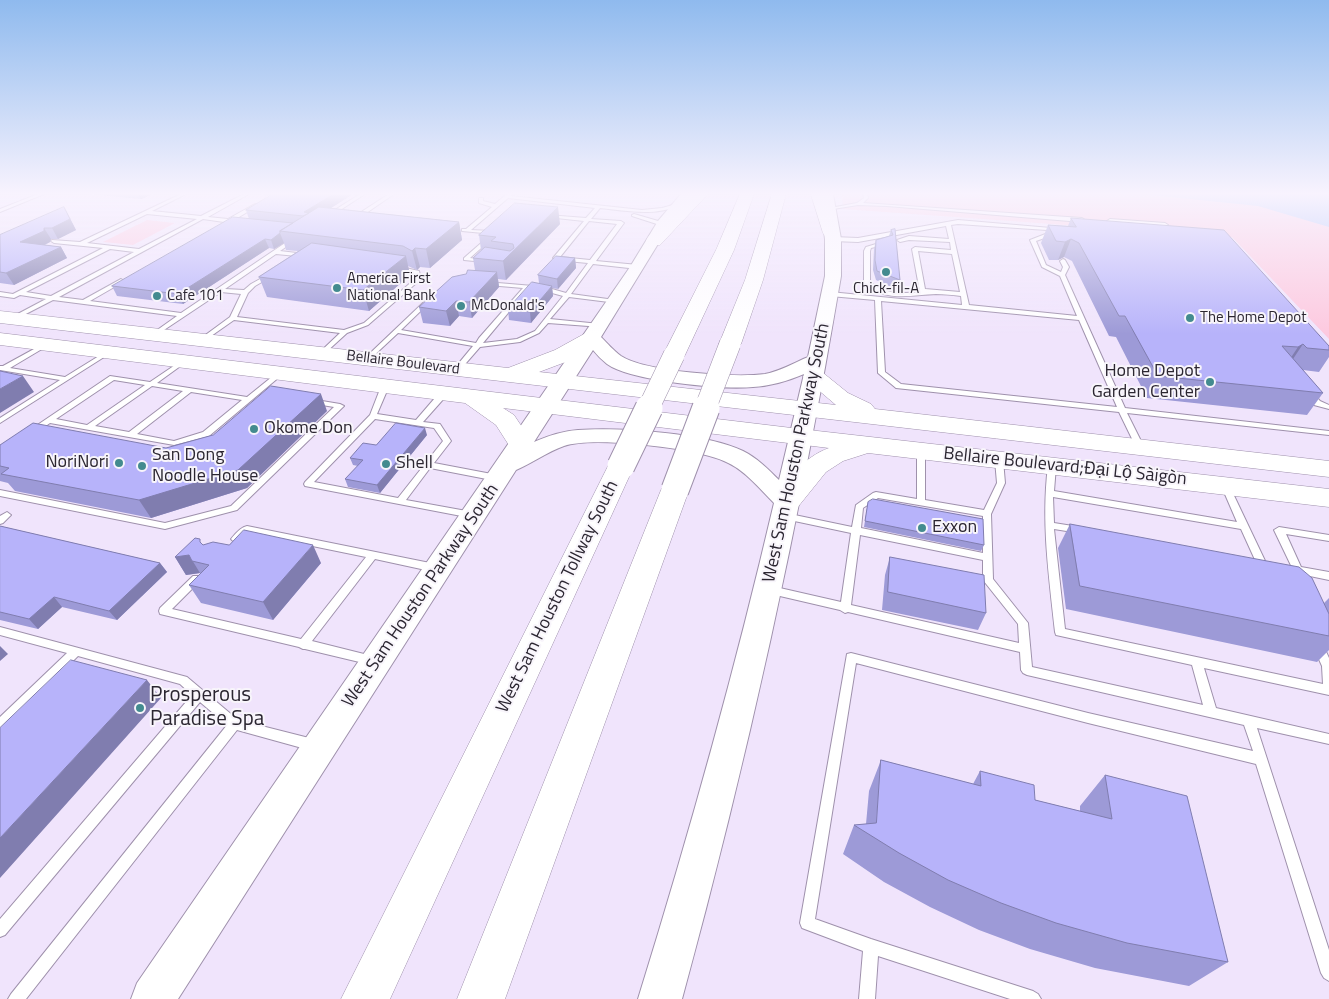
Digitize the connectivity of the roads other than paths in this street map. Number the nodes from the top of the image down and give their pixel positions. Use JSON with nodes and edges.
{"nodes":[{"id":1,"x":58,"y":241,"type":"edge"},
{"id":2,"x":88,"y":241,"type":"edge"},
{"id":3,"x":160,"y":241,"type":"edge"},
{"id":4,"x":291,"y":241,"type":"edge"},
{"id":5,"x":487,"y":241,"type":"edge"},
{"id":6,"x":571,"y":241,"type":"edge"},
{"id":7,"x":607,"y":241,"type":"edge"},
{"id":8,"x":654,"y":241,"type":"edge"},
{"id":9,"x":729,"y":241,"type":"edge"},
{"id":10,"x":765,"y":241,"type":"edge"},
{"id":11,"x":832,"y":241,"type":"edge"},
{"id":12,"x":946,"y":241,"type":"edge"},
{"id":13,"x":951,"y":241,"type":"joint"},
{"id":14,"x":1033,"y":241,"type":"edge"},
{"id":15,"x":888,"y":242,"type":"edge"},
{"id":16,"x":81,"y":244,"type":"junction"},
{"id":17,"x":110,"y":247,"type":"junction"},
{"id":18,"x":140,"y":251,"type":"junction"},
{"id":19,"x":274,"y":252,"type":"junction"},
{"id":20,"x":953,"y":252,"type":"junction"},
{"id":21,"x":304,"y":256,"type":"junction"},
{"id":22,"x":313,"y":257,"type":"edge"},
{"id":23,"x":1063,"y":261,"type":"edge"},
{"id":24,"x":590,"y":262,"type":"junction"},
{"id":25,"x":494,"y":263,"type":"edge"},
{"id":26,"x":292,"y":264,"type":"edge"},
{"id":27,"x":388,"y":266,"type":"edge"},
{"id":28,"x":638,"y":267,"type":"junction"},
{"id":29,"x":277,"y":273,"type":"edge"},
{"id":30,"x":1062,"y":275,"type":"junction"},
{"id":31,"x":126,"y":278,"type":"edge"},
{"id":32,"x":482,"y":284,"type":"edge"},
{"id":33,"x":527,"y":287,"type":"junction"},
{"id":34,"x":220,"y":290,"type":"junction"},
{"id":35,"x":245,"y":292,"type":"junction"},
{"id":36,"x":938,"y":292,"type":"junction"},
{"id":37,"x":18,"y":293,"type":"junction"},
{"id":38,"x":0,"y":294,"type":"edge"},
{"id":39,"x":830,"y":294,"type":"junction"},
{"id":40,"x":962,"y":294,"type":"junction"},
{"id":41,"x":566,"y":295,"type":"junction"},
{"id":42,"x":433,"y":296,"type":"edge"},
{"id":43,"x":52,"y":298,"type":"junction"},
{"id":44,"x":878,"y":300,"type":"junction"},
{"id":45,"x":84,"y":302,"type":"junction"},
{"id":46,"x":615,"y":302,"type":"junction"},
{"id":47,"x":966,"y":307,"type":"junction"},
{"id":48,"x":429,"y":311,"type":"edge"},
{"id":49,"x":182,"y":315,"type":"junction"},
{"id":50,"x":233,"y":318,"type":"junction"},
{"id":51,"x":1082,"y":318,"type":"junction"},
{"id":52,"x":3,"y":321,"type":"edge"},
{"id":53,"x":546,"y":321,"type":"junction"},
{"id":54,"x":405,"y":322,"type":"junction"},
{"id":55,"x":346,"y":332,"type":"junction"},
{"id":56,"x":395,"y":332,"type":"junction"},
{"id":57,"x":596,"y":332,"type":"junction"},
{"id":58,"x":155,"y":334,"type":"junction"},
{"id":59,"x":0,"y":339,"type":"edge"},
{"id":60,"x":202,"y":340,"type":"junction"},
{"id":61,"x":46,"y":344,"type":"junction"},
{"id":62,"x":478,"y":345,"type":"junction"},
{"id":63,"x":109,"y":352,"type":"junction"},
{"id":64,"x":322,"y":354,"type":"junction"},
{"id":65,"x":367,"y":358,"type":"junction"},
{"id":66,"x":184,"y":361,"type":"junction"},
{"id":67,"x":210,"y":364,"type":"junction"},
{"id":68,"x":2,"y":368,"type":"edge"},
{"id":69,"x":816,"y":368,"type":"junction"},
{"id":70,"x":458,"y":369,"type":"junction"},
{"id":71,"x":280,"y":373,"type":"junction"},
{"id":72,"x":508,"y":374,"type":"junction"},
{"id":73,"x":66,"y":379,"type":"junction"},
{"id":74,"x":152,"y":384,"type":"junction"},
{"id":75,"x":384,"y":386,"type":"junction"},
{"id":76,"x":1305,"y":389,"type":"edge"},
{"id":77,"x":189,"y":390,"type":"junction"},
{"id":78,"x":258,"y":392,"type":"junction"},
{"id":79,"x":267,"y":393,"type":"edge"},
{"id":80,"x":444,"y":393,"type":"junction"},
{"id":81,"x":555,"y":393,"type":"junction"},
{"id":82,"x":471,"y":396,"type":"junction"},
{"id":83,"x":248,"y":399,"type":"junction"},
{"id":84,"x":303,"y":400,"type":"edge"},
{"id":85,"x":1329,"y":407,"type":"edge"},
{"id":86,"x":806,"y":409,"type":"junction"},
{"id":87,"x":1122,"y":410,"type":"junction"},
{"id":88,"x":372,"y":416,"type":"junction"},
{"id":89,"x":883,"y":417,"type":"junction"},
{"id":90,"x":49,"y":420,"type":"junction"},
{"id":91,"x":0,"y":421,"type":"edge"},
{"id":92,"x":418,"y":423,"type":"junction"},
{"id":93,"x":89,"y":427,"type":"junction"},
{"id":94,"x":1329,"y":433,"type":"edge"},
{"id":95,"x":130,"y":435,"type":"junction"},
{"id":96,"x":24,"y":436,"type":"edge"},
{"id":97,"x":800,"y":437,"type":"junction"},
{"id":98,"x":867,"y":445,"type":"junction"},
{"id":99,"x":1140,"y":447,"type":"junction"},
{"id":100,"x":921,"y":451,"type":"junction"},
{"id":101,"x":999,"y":460,"type":"junction"},
{"id":102,"x":509,"y":463,"type":"junction"},
{"id":103,"x":428,"y":465,"type":"junction"},
{"id":104,"x":1052,"y":466,"type":"junction"},
{"id":105,"x":1329,"y":468,"type":"edge"},
{"id":106,"x":1225,"y":485,"type":"junction"},
{"id":107,"x":0,"y":493,"type":"edge"},
{"id":108,"x":1049,"y":493,"type":"junction"},
{"id":109,"x":1329,"y":498,"type":"edge"},
{"id":110,"x":400,"y":501,"type":"junction"},
{"id":111,"x":921,"y":503,"type":"junction"},
{"id":112,"x":785,"y":508,"type":"junction"},
{"id":113,"x":987,"y":514,"type":"junction"},
{"id":114,"x":474,"y":515,"type":"junction"},
{"id":115,"x":1049,"y":525,"type":"junction"},
{"id":116,"x":1244,"y":526,"type":"junction"},
{"id":117,"x":856,"y":530,"type":"junction"},
{"id":118,"x":1088,"y":532,"type":"edge"},
{"id":119,"x":1329,"y":538,"type":"edge"},
{"id":120,"x":229,"y":547,"type":"edge"},
{"id":121,"x":373,"y":555,"type":"junction"},
{"id":122,"x":988,"y":558,"type":"junction"},
{"id":123,"x":1258,"y":564,"type":"joint"},
{"id":124,"x":438,"y":569,"type":"junction"},
{"id":125,"x":1298,"y":570,"type":"junction"},
{"id":126,"x":1273,"y":575,"type":"edge"},
{"id":127,"x":1329,"y":576,"type":"edge"},
{"id":128,"x":197,"y":578,"type":"edge"},
{"id":129,"x":1306,"y":587,"type":"edge"},
{"id":130,"x":768,"y":589,"type":"junction"},
{"id":131,"x":845,"y":609,"type":"junction"},
{"id":132,"x":0,"y":631,"type":"edge"},
{"id":133,"x":1312,"y":633,"type":"edge"},
{"id":134,"x":303,"y":644,"type":"junction"},
{"id":135,"x":1025,"y":649,"type":"junction"},
{"id":136,"x":77,"y":651,"type":"junction"},
{"id":137,"x":377,"y":662,"type":"junction"},
{"id":138,"x":1197,"y":662,"type":"junction"},
{"id":139,"x":200,"y":694,"type":"junction"},
{"id":140,"x":1211,"y":712,"type":"junction"},
{"id":141,"x":1249,"y":721,"type":"junction"},
{"id":142,"x":234,"y":724,"type":"junction"},
{"id":143,"x":0,"y":725,"type":"edge"},
{"id":144,"x":1329,"y":739,"type":"edge"},
{"id":145,"x":321,"y":746,"type":"junction"},
{"id":146,"x":1261,"y":759,"type":"junction"},
{"id":147,"x":0,"y":930,"type":"edge"},
{"id":148,"x":871,"y":946,"type":"junction"},
{"id":149,"x":1329,"y":973,"type":"edge"},
{"id":150,"x":16,"y":999,"type":"edge"},
{"id":151,"x":153,"y":999,"type":"edge"},
{"id":152,"x":365,"y":999,"type":"edge"},
{"id":153,"x":481,"y":999,"type":"edge"},
{"id":154,"x":660,"y":999,"type":"edge"},
{"id":155,"x":867,"y":999,"type":"edge"},
{"id":156,"x":1033,"y":999,"type":"edge"}],
"edges":[{"from":1,"to":16,"type":"lane"},
{"from":2,"to":16,"type":"lane"},
{"from":3,"to":18,"type":"lane"},
{"from":4,"to":19,"type":"lane"},
{"from":5,"to":25,"type":"lane"},
{"from":6,"to":24,"type":"lane"},
{"from":7,"to":24,"type":"lane"},
{"from":8,"to":28,"type":"main road","name":"West Sam Houston Parkway South"},
{"from":9,"to":152,"type":"main road","name":"West Sam Houston Tollway South","bridge":true},
{"from":10,"to":153,"type":"main road","bridge":true},
{"from":11,"to":39,"type":"main road","name":"West Sam Houston Parkway South"},
{"from":12,"to":13,"type":"lane"},
{"from":13,"to":20,"type":"lane"},
{"from":14,"to":30,"type":"lane"},
{"from":15,"to":36,"type":"lane"},
{"from":16,"to":17,"type":"lane"},
{"from":17,"to":18,"type":"lane"},
{"from":17,"to":37,"type":"lane"},
{"from":18,"to":43,"type":"lane"},
{"from":19,"to":21,"type":"lane"},
{"from":19,"to":34,"type":"lane"},
{"from":20,"to":36,"type":"lane"},
{"from":20,"to":40,"type":"lane"},
{"from":21,"to":22,"type":"lane"},
{"from":21,"to":26,"type":"lane"},
{"from":23,"to":30,"type":"lane"},
{"from":24,"to":28,"type":"lane"},
{"from":24,"to":41,"type":"lane"},
{"from":27,"to":55,"type":"lane"},
{"from":28,"to":46,"type":"main road","name":"West Sam Houston Parkway South"},
{"from":29,"to":35,"type":"lane"},
{"from":30,"to":51,"type":"lane"},
{"from":31,"to":45,"type":"lane"},
{"from":32,"to":33,"type":"lane"},
{"from":33,"to":41,"type":"lane"},
{"from":33,"to":62,"type":"lane"},
{"from":34,"to":35,"type":"lane"},
{"from":34,"to":49,"type":"lane"},
{"from":35,"to":50,"type":"lane"},
{"from":36,"to":40,"type":"lane"},
{"from":37,"to":38,"type":"lane"},
{"from":37,"to":43,"type":"lane"},
{"from":39,"to":44,"type":"lane"},
{"from":39,"to":69,"type":"main road","name":"West Sam Houston Parkway South"},
{"from":40,"to":47,"type":"lane"},
{"from":41,"to":46,"type":"lane"},
{"from":41,"to":53,"type":"lane"},
{"from":42,"to":54,"type":"lane"},
{"from":43,"to":45,"type":"lane"},
{"from":43,"to":52,"type":"lane"},
{"from":44,"to":47,"type":"lane"},
{"from":44,"to":87,"type":"lane"},
{"from":45,"to":49,"type":"lane"},
{"from":46,"to":57,"type":"main road","name":"West Sam Houston Parkway South"},
{"from":47,"to":51,"type":"lane"},
{"from":48,"to":54,"type":"lane"},
{"from":49,"to":58,"type":"lane"},
{"from":50,"to":55,"type":"lane"},
{"from":50,"to":60,"type":"lane"},
{"from":51,"to":87,"type":"lane"},
{"from":52,"to":58,"type":"main road","name":"Bellaire Boulevard"},
{"from":53,"to":57,"type":"lane"},
{"from":53,"to":62,"type":"lane"},
{"from":54,"to":56,"type":"lane"},
{"from":55,"to":64,"type":"lane"},
{"from":56,"to":62,"type":"lane"},
{"from":56,"to":65,"type":"lane"},
{"from":57,"to":69,"type":"main road"},
{"from":57,"to":72,"type":"main road"},
{"from":57,"to":81,"type":"main road","name":"West Sam Houston Parkway South"},
{"from":58,"to":60,"type":"main road","name":"Bellaire Boulevard"},
{"from":59,"to":61,"type":"main road","name":"Bellaire Boulevard"},
{"from":60,"to":64,"type":"main road","name":"Bellaire Boulevard"},
{"from":61,"to":63,"type":"main road","name":"Bellaire Boulevard"},
{"from":61,"to":68,"type":"lane"},
{"from":62,"to":70,"type":"lane"},
{"from":63,"to":66,"type":"main road","name":"Bellaire Boulevard"},
{"from":63,"to":73,"type":"lane"},
{"from":64,"to":65,"type":"main road","name":"Bellaire Boulevard"},
{"from":64,"to":67,"type":"main road"},
{"from":65,"to":70,"type":"main road","name":"Bellaire Boulevard"},
{"from":66,"to":67,"type":"main road","name":"Bellaire Boulevard"},
{"from":66,"to":74,"type":"lane"},
{"from":67,"to":71,"type":"main road","name":"Bellaire Boulevard"},
{"from":68,"to":73,"type":"lane"},
{"from":69,"to":86,"type":"main road","name":"West Sam Houston Parkway South"},
{"from":69,"to":89,"type":"main road"},
{"from":70,"to":72,"type":"main road","name":"Bellaire Boulevard"},
{"from":71,"to":75,"type":"main road","name":"Bellaire Boulevard"},
{"from":71,"to":78,"type":"lane"},
{"from":72,"to":81,"type":"main road","name":"Bellaire Boulevard"},
{"from":73,"to":91,"type":"lane"},
{"from":74,"to":77,"type":"lane"},
{"from":74,"to":90,"type":"lane"},
{"from":74,"to":93,"type":"lane"},
{"from":75,"to":80,"type":"main road","name":"Bellaire Boulevard"},
{"from":75,"to":88,"type":"lane"},
{"from":76,"to":85,"type":"lane"},
{"from":77,"to":83,"type":"lane"},
{"from":77,"to":95,"type":"lane"},
{"from":78,"to":79,"type":"lane"},
{"from":78,"to":83,"type":"lane"},
{"from":80,"to":82,"type":"main road","name":"Bellaire Boulevard"},
{"from":80,"to":92,"type":"lane"},
{"from":81,"to":82,"type":"main road","name":"Bellaire Boulevard"},
{"from":81,"to":86,"type":"main road","name":"Bellaire Boulevard"},
{"from":81,"to":97,"type":"main road","name":"Bellaire Boulevard"},
{"from":81,"to":102,"type":"main road","name":"West Sam Houston Parkway South"},
{"from":82,"to":102,"type":"main road"},
{"from":83,"to":95,"type":"lane"},
{"from":84,"to":107,"type":"lane"},
{"from":86,"to":89,"type":"main road","name":"Bellaire Boulevard;Đại Lộ Sàigòn"},
{"from":86,"to":97,"type":"main road","name":"West Sam Houston Parkway South"},
{"from":87,"to":94,"type":"lane"},
{"from":87,"to":99,"type":"lane"},
{"from":88,"to":92,"type":"lane"},
{"from":88,"to":110,"type":"lane"},
{"from":89,"to":99,"type":"main road","name":"Bellaire Boulevard;Đại Lộ Sàigòn"},
{"from":90,"to":93,"type":"lane"},
{"from":90,"to":96,"type":"lane"},
{"from":92,"to":103,"type":"lane"},
{"from":93,"to":95,"type":"lane"},
{"from":97,"to":98,"type":"main road","name":"Bellaire Boulevard;Đại Lộ Sàigòn"},
{"from":97,"to":112,"type":"main road","name":"West Sam Houston Parkway South"},
{"from":98,"to":100,"type":"main road","name":"Bellaire Boulevard;Đại Lộ Sàigòn"},
{"from":98,"to":112,"type":"main road"},
{"from":99,"to":105,"type":"main road","name":"Bellaire Boulevard;Đại Lộ Sàigòn"},
{"from":100,"to":101,"type":"main road","name":"Bellaire Boulevard;Đại Lộ Sàigòn"},
{"from":100,"to":111,"type":"lane"},
{"from":101,"to":104,"type":"main road","name":"Bellaire Boulevard;Đại Lộ Sàigòn"},
{"from":101,"to":113,"type":"lane"},
{"from":102,"to":103,"type":"lane"},
{"from":102,"to":112,"type":"main road"},
{"from":102,"to":114,"type":"main road","name":"West Sam Houston Parkway South"},
{"from":103,"to":110,"type":"lane"},
{"from":104,"to":106,"type":"main road","name":"Bellaire Boulevard;Đại Lộ Sàigòn"},
{"from":104,"to":108,"type":"lane"},
{"from":106,"to":109,"type":"main road","name":"Bellaire Boulevard;Đại Lộ Sàigòn"},
{"from":106,"to":116,"type":"lane"},
{"from":108,"to":115,"type":"lane"},
{"from":108,"to":116,"type":"lane"},
{"from":110,"to":114,"type":"lane"},
{"from":111,"to":113,"type":"lane"},
{"from":111,"to":117,"type":"lane"},
{"from":112,"to":117,"type":"lane"},
{"from":112,"to":130,"type":"main road","name":"West Sam Houston Parkway South"},
{"from":113,"to":122,"type":"lane"},
{"from":114,"to":124,"type":"main road","name":"West Sam Houston Parkway South"},
{"from":115,"to":118,"type":"lane"},
{"from":115,"to":138,"type":"lane"},
{"from":116,"to":123,"type":"lane"},
{"from":117,"to":122,"type":"lane"},
{"from":117,"to":131,"type":"lane"},
{"from":119,"to":125,"type":"lane"},
{"from":120,"to":121,"type":"lane"},
{"from":121,"to":124,"type":"lane"},
{"from":121,"to":134,"type":"lane"},
{"from":122,"to":135,"type":"lane"},
{"from":123,"to":126,"type":"lane"},
{"from":124,"to":137,"type":"main road","name":"West Sam Houston Parkway South"},
{"from":125,"to":127,"type":"lane"},
{"from":125,"to":129,"type":"lane"},
{"from":128,"to":134,"type":"lane"},
{"from":130,"to":131,"type":"lane"},
{"from":130,"to":154,"type":"main road","name":"West Sam Houston Parkway South"},
{"from":131,"to":135,"type":"lane"},
{"from":132,"to":136,"type":"lane"},
{"from":133,"to":138,"type":"lane"},
{"from":134,"to":137,"type":"lane"},
{"from":135,"to":140,"type":"lane"},
{"from":136,"to":139,"type":"lane"},
{"from":136,"to":143,"type":"lane"},
{"from":137,"to":145,"type":"main road","name":"West Sam Houston Parkway South"},
{"from":138,"to":140,"type":"lane"},
{"from":139,"to":142,"type":"lane"},
{"from":139,"to":147,"type":"lane"},
{"from":140,"to":141,"type":"lane"},
{"from":141,"to":144,"type":"lane"},
{"from":141,"to":146,"type":"lane"},
{"from":142,"to":145,"type":"lane"},
{"from":142,"to":150,"type":"lane"},
{"from":145,"to":151,"type":"main road","name":"West Sam Houston Parkway South"},
{"from":146,"to":148,"type":"lane"},
{"from":146,"to":149,"type":"lane"},
{"from":148,"to":155,"type":"lane"},
{"from":148,"to":156,"type":"lane"}]}
